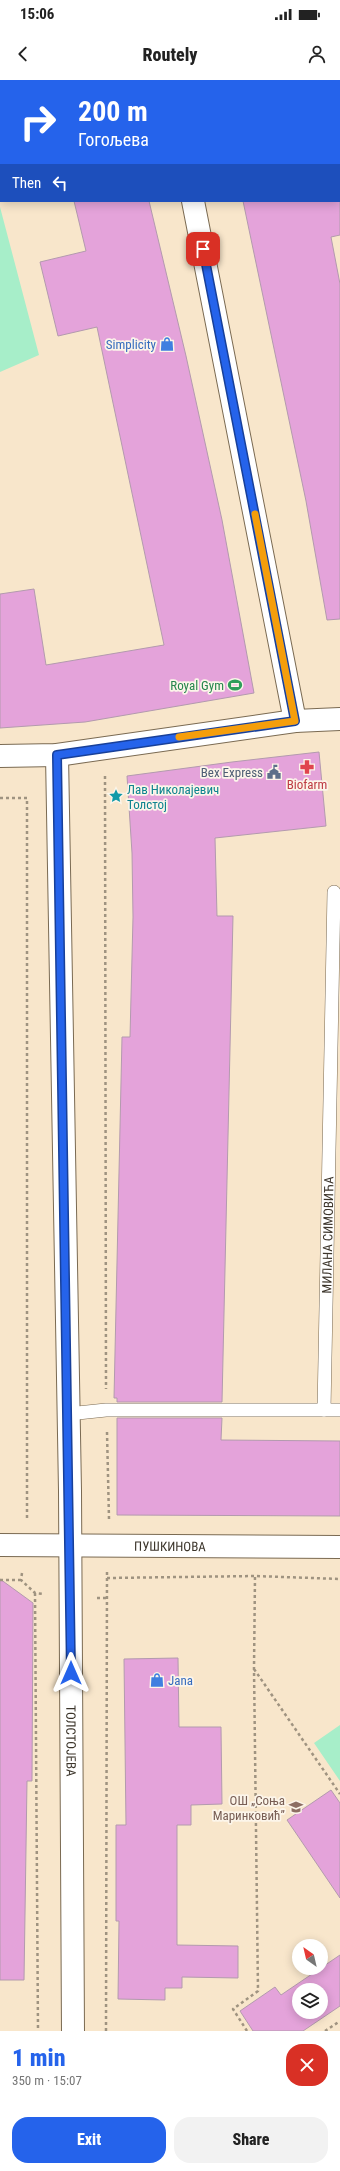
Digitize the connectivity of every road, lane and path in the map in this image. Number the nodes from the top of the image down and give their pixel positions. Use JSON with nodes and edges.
{"nodes":[{"id":1,"x":193,"y":202,"type":"edge"},
{"id":2,"x":340,"y":719,"type":"edge"},
{"id":3,"x":295,"y":721,"type":"junction"},
{"id":4,"x":57,"y":755,"type":"junction"},
{"id":5,"x":0,"y":756,"type":"edge"},
{"id":6,"x":0,"y":798,"type":"edge"},
{"id":7,"x":334,"y":892,"type":"dead end"},
{"id":8,"x":335,"y":1152,"type":"edge"},
{"id":9,"x":324,"y":1410,"type":"junction"},
{"id":10,"x":340,"y":1410,"type":"edge"},
{"id":11,"x":68,"y":1414,"type":"junction"},
{"id":12,"x":70,"y":1544,"type":"junction"},
{"id":13,"x":0,"y":1545,"type":"edge"},
{"id":14,"x":24,"y":1545,"type":"junction"},
{"id":15,"x":340,"y":1547,"type":"edge"},
{"id":16,"x":255,"y":1576,"type":"junction"},
{"id":17,"x":107,"y":1578,"type":"dead end"},
{"id":18,"x":340,"y":1579,"type":"edge"},
{"id":19,"x":0,"y":1580,"type":"edge"},
{"id":20,"x":21,"y":1580,"type":"junction"},
{"id":21,"x":36,"y":1593,"type":"junction"},
{"id":22,"x":71,"y":1596,"type":"junction"},
{"id":23,"x":106,"y":1598,"type":"dead end"},
{"id":24,"x":254,"y":1668,"type":"junction"},
{"id":25,"x":340,"y":1794,"type":"edge"},
{"id":26,"x":340,"y":2021,"type":"edge"},
{"id":27,"x":38,"y":2031,"type":"edge"},
{"id":28,"x":73,"y":2031,"type":"edge"},
{"id":29,"x":247,"y":2031,"type":"edge"},
{"id":30,"x":325,"y":2031,"type":"edge"}],
"edges":[{"from":1,"to":3,"type":"street"},
{"from":2,"to":3,"type":"street"},
{"from":3,"to":4,"type":"street"},
{"from":4,"to":5,"type":"street"},
{"from":4,"to":11,"type":"street","name":"ТОЛСТОЈЕВА"},
{"from":6,"to":14,"type":"path"},
{"from":7,"to":8,"type":"lane","name":"МИЛАНА СИМОВИЋА"},
{"from":8,"to":9,"type":"lane","name":"МИЛАНА СИМОВИЋА"},
{"from":9,"to":10,"type":"lane"},
{"from":9,"to":11,"type":"lane"},
{"from":11,"to":12,"type":"street","name":"ТОЛСТОЈЕВА"},
{"from":12,"to":14,"type":"street","name":"ПУШКИНОВА"},
{"from":12,"to":15,"type":"street","name":"ПУШКИНОВА"},
{"from":12,"to":22,"type":"street","name":"ТОЛСТОЈЕВА"},
{"from":13,"to":14,"type":"street","name":"ПУШКИНОВА"},
{"from":14,"to":20,"type":"path"},
{"from":16,"to":17,"type":"path"},
{"from":16,"to":18,"type":"path"},
{"from":16,"to":24,"type":"path"},
{"from":19,"to":20,"type":"path"},
{"from":20,"to":21,"type":"path"},
{"from":21,"to":22,"type":"path"},
{"from":21,"to":27,"type":"path"},
{"from":22,"to":23,"type":"path"},
{"from":22,"to":28,"type":"street","name":"ТОЛСТОЈЕВА"},
{"from":24,"to":25,"type":"path"},
{"from":24,"to":29,"type":"path"},
{"from":26,"to":30,"type":"path"}]}
